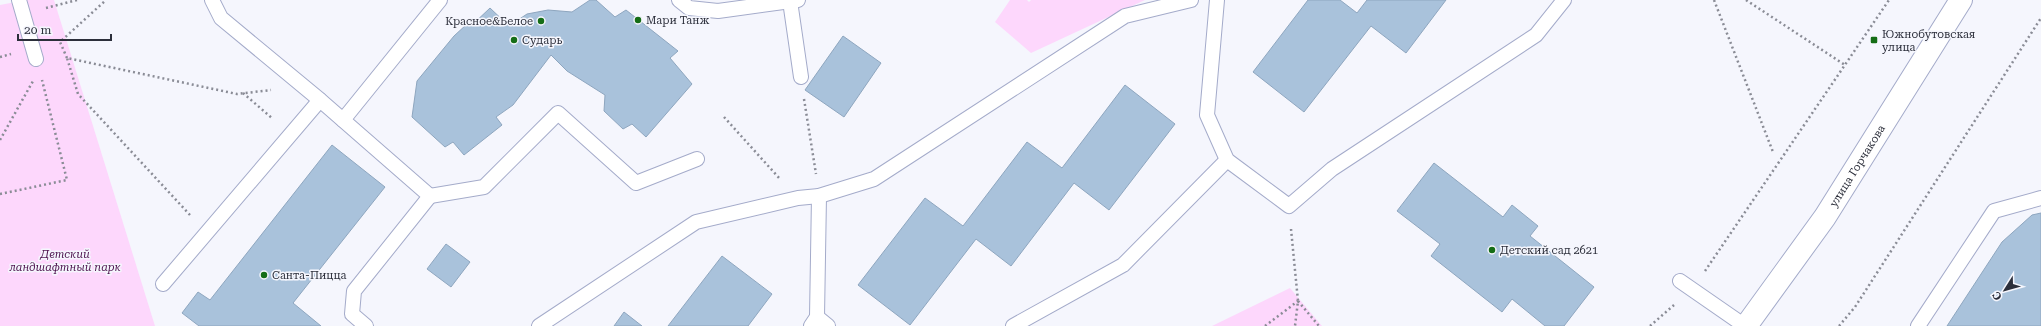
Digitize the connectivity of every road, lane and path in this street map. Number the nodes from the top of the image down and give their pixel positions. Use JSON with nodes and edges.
{"nodes":[{"id":1,"x":19,"y":0,"type":"edge"},
{"id":2,"x":77,"y":0,"type":"edge"},
{"id":3,"x":106,"y":0,"type":"edge"},
{"id":4,"x":212,"y":0,"type":"edge"},
{"id":5,"x":440,"y":0,"type":"edge"},
{"id":6,"x":679,"y":0,"type":"edge"},
{"id":7,"x":794,"y":0,"type":"edge"},
{"id":8,"x":1191,"y":0,"type":"edge"},
{"id":9,"x":1217,"y":0,"type":"edge"},
{"id":10,"x":1564,"y":0,"type":"edge"},
{"id":11,"x":1714,"y":0,"type":"edge"},
{"id":12,"x":1746,"y":0,"type":"edge"},
{"id":13,"x":1889,"y":0,"type":"edge"},
{"id":14,"x":1961,"y":0,"type":"edge"},
{"id":15,"x":23,"y":14,"type":"junction"},
{"id":16,"x":2041,"y":18,"type":"edge"},
{"id":17,"x":67,"y":58,"type":"junction"},
{"id":18,"x":38,"y":64,"type":"junction"},
{"id":19,"x":1845,"y":65,"type":"junction"},
{"id":20,"x":801,"y":77,"type":"joint"},
{"id":21,"x":304,"y":87,"type":"junction"},
{"id":22,"x":243,"y":93,"type":"junction"},
{"id":23,"x":320,"y":100,"type":"junction"},
{"id":24,"x":724,"y":117,"type":"dead end"},
{"id":25,"x":343,"y":120,"type":"junction"},
{"id":26,"x":291,"y":135,"type":"junction"},
{"id":27,"x":0,"y":140,"type":"edge"},
{"id":28,"x":1773,"y":152,"type":"dead end"},
{"id":29,"x":696,"y":159,"type":"dead end"},
{"id":30,"x":1227,"y":160,"type":"junction"},
{"id":31,"x":0,"y":194,"type":"edge"},
{"id":32,"x":430,"y":196,"type":"junction"},
{"id":33,"x":819,"y":196,"type":"junction"},
{"id":34,"x":798,"y":198,"type":"junction"},
{"id":35,"x":2041,"y":198,"type":"edge"},
{"id":36,"x":1289,"y":206,"type":"junction"},
{"id":37,"x":207,"y":233,"type":"junction"},
{"id":38,"x":1680,"y":281,"type":"dead end"},
{"id":39,"x":163,"y":284,"type":"dead end"},
{"id":40,"x":1693,"y":289,"type":"junction"},
{"id":41,"x":1298,"y":301,"type":"junction"},
{"id":42,"x":814,"y":321,"type":"edge"},
{"id":43,"x":366,"y":326,"type":"edge"},
{"id":44,"x":539,"y":326,"type":"edge"},
{"id":45,"x":828,"y":326,"type":"edge"},
{"id":46,"x":1013,"y":326,"type":"edge"},
{"id":47,"x":1265,"y":326,"type":"edge"},
{"id":48,"x":1295,"y":326,"type":"edge"},
{"id":49,"x":1319,"y":326,"type":"edge"},
{"id":50,"x":1650,"y":326,"type":"edge"},
{"id":51,"x":1746,"y":326,"type":"edge"},
{"id":52,"x":1839,"y":326,"type":"edge"},
{"id":53,"x":1918,"y":326,"type":"edge"}],
"edges":[{"from":1,"to":15,"type":"lane"},
{"from":2,"to":15,"type":"path"},
{"from":3,"to":17,"type":"path"},
{"from":4,"to":21,"type":"lane"},
{"from":5,"to":25,"type":"lane"},
{"from":6,"to":7,"type":"lane"},
{"from":7,"to":20,"type":"lane"},
{"from":8,"to":33,"type":"lane"},
{"from":9,"to":30,"type":"lane"},
{"from":10,"to":36,"type":"lane"},
{"from":11,"to":28,"type":"path"},
{"from":12,"to":19,"type":"path"},
{"from":13,"to":19,"type":"path"},
{"from":14,"to":51,"type":"street","name":"улица Горчакова"},
{"from":15,"to":18,"type":"lane"},
{"from":16,"to":52,"type":"path"},
{"from":17,"to":22,"type":"path"},
{"from":17,"to":37,"type":"path"},
{"from":18,"to":27,"type":"path"},
{"from":18,"to":31,"type":"path"},
{"from":19,"to":40,"type":"path"},
{"from":20,"to":33,"type":"path"},
{"from":21,"to":22,"type":"path"},
{"from":21,"to":23,"type":"lane"},
{"from":22,"to":26,"type":"path"},
{"from":23,"to":25,"type":"lane"},
{"from":23,"to":26,"type":"lane"},
{"from":24,"to":34,"type":"path"},
{"from":25,"to":32,"type":"lane"},
{"from":26,"to":37,"type":"lane"},
{"from":29,"to":32,"type":"lane"},
{"from":30,"to":36,"type":"lane"},
{"from":30,"to":46,"type":"lane"},
{"from":32,"to":43,"type":"lane"},
{"from":33,"to":34,"type":"lane"},
{"from":33,"to":42,"type":"lane"},
{"from":34,"to":44,"type":"lane"},
{"from":35,"to":53,"type":"lane"},
{"from":36,"to":41,"type":"path"},
{"from":37,"to":39,"type":"lane"},
{"from":38,"to":40,"type":"lane"},
{"from":40,"to":50,"type":"path"},
{"from":40,"to":51,"type":"lane"},
{"from":41,"to":47,"type":"path"},
{"from":41,"to":48,"type":"path"},
{"from":41,"to":49,"type":"path"},
{"from":42,"to":45,"type":"lane"}]}
